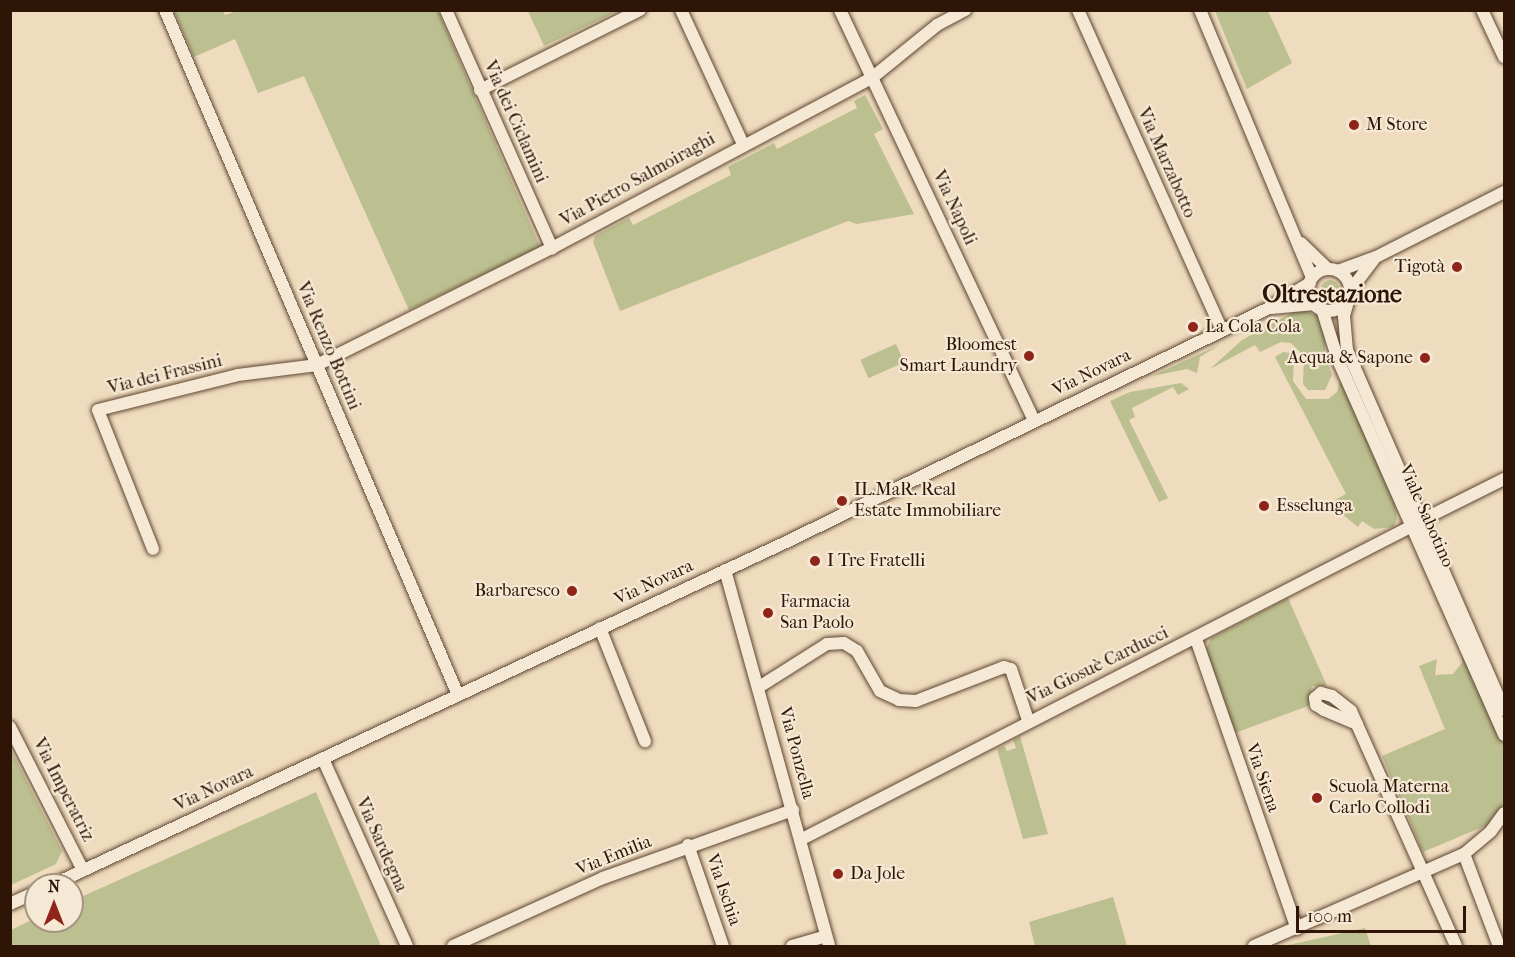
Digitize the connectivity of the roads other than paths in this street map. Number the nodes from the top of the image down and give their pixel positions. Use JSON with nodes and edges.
{"nodes":[{"id":1,"x":165,"y":10,"type":"edge"},
{"id":2,"x":446,"y":10,"type":"edge"},
{"id":3,"x":640,"y":10,"type":"edge"},
{"id":4,"x":681,"y":10,"type":"edge"},
{"id":5,"x":840,"y":10,"type":"edge"},
{"id":6,"x":965,"y":10,"type":"edge"},
{"id":7,"x":1078,"y":10,"type":"edge"},
{"id":8,"x":1200,"y":10,"type":"edge"},
{"id":9,"x":1482,"y":10,"type":"edge"},
{"id":10,"x":1504,"y":57,"type":"edge"},
{"id":11,"x":873,"y":77,"type":"junction"},
{"id":12,"x":480,"y":90,"type":"junction"},
{"id":13,"x":743,"y":144,"type":"junction"},
{"id":14,"x":1504,"y":192,"type":"edge"},
{"id":15,"x":1297,"y":239,"type":"junction"},
{"id":16,"x":552,"y":248,"type":"junction"},
{"id":17,"x":1376,"y":257,"type":"junction"},
{"id":18,"x":1333,"y":270,"type":"junction"},
{"id":19,"x":1311,"y":280,"type":"junction"},
{"id":20,"x":1349,"y":294,"type":"junction"},
{"id":21,"x":1318,"y":307,"type":"junction"},
{"id":22,"x":1269,"y":308,"type":"junction"},
{"id":23,"x":1222,"y":330,"type":"junction"},
{"id":24,"x":317,"y":365,"type":"junction"},
{"id":25,"x":1034,"y":421,"type":"junction"},
{"id":26,"x":1504,"y":478,"type":"edge"},
{"id":27,"x":1417,"y":523,"type":"junction"},
{"id":28,"x":153,"y":549,"type":"dead end"},
{"id":29,"x":725,"y":570,"type":"junction"},
{"id":30,"x":600,"y":628,"type":"junction"},
{"id":31,"x":1196,"y":639,"type":"junction"},
{"id":32,"x":759,"y":687,"type":"junction"},
{"id":33,"x":458,"y":695,"type":"junction"},
{"id":34,"x":1504,"y":710,"type":"edge"},
{"id":35,"x":1028,"y":720,"type":"junction"},
{"id":36,"x":1357,"y":724,"type":"dead end"},
{"id":37,"x":10,"y":727,"type":"edge"},
{"id":38,"x":1504,"y":735,"type":"edge"},
{"id":39,"x":645,"y":741,"type":"dead end"},
{"id":40,"x":323,"y":759,"type":"junction"},
{"id":41,"x":793,"y":810,"type":"junction"},
{"id":42,"x":1504,"y":813,"type":"edge"},
{"id":43,"x":1504,"y":826,"type":"edge"},
{"id":44,"x":1491,"y":831,"type":"junction"},
{"id":45,"x":802,"y":839,"type":"junction"},
{"id":46,"x":688,"y":845,"type":"junction"},
{"id":47,"x":1464,"y":854,"type":"junction"},
{"id":48,"x":83,"y":870,"type":"junction"},
{"id":49,"x":1423,"y":872,"type":"junction"},
{"id":50,"x":77,"y":873,"type":"edge"},
{"id":51,"x":24,"y":898,"type":"edge"},
{"id":52,"x":10,"y":904,"type":"edge"},
{"id":53,"x":1297,"y":928,"type":"junction"},
{"id":54,"x":827,"y":941,"type":"edge"},
{"id":55,"x":407,"y":946,"type":"edge"},
{"id":56,"x":453,"y":946,"type":"edge"},
{"id":57,"x":723,"y":946,"type":"edge"},
{"id":58,"x":792,"y":946,"type":"edge"},
{"id":59,"x":1254,"y":946,"type":"edge"},
{"id":60,"x":1456,"y":946,"type":"edge"},
{"id":61,"x":1499,"y":946,"type":"edge"}],
"edges":[{"from":1,"to":24,"type":"street","name":"Via Renzo Bottini"},
{"from":2,"to":12,"type":"street","name":"Via dei Ciclamini"},
{"from":3,"to":12,"type":"street"},
{"from":4,"to":13,"type":"street"},
{"from":5,"to":11,"type":"street","name":"Via Napoli"},
{"from":6,"to":11,"type":"street","name":"Via Pietro Salmoiraghi"},
{"from":7,"to":23,"type":"street","name":"Via Marzabotto"},
{"from":8,"to":15,"type":"street"},
{"from":9,"to":10,"type":"street"},
{"from":11,"to":13,"type":"street","name":"Via Pietro Salmoiraghi"},
{"from":11,"to":25,"type":"street","name":"Via Napoli"},
{"from":12,"to":16,"type":"street","name":"Via dei Ciclamini"},
{"from":13,"to":16,"type":"street","name":"Via Pietro Salmoiraghi"},
{"from":14,"to":17,"type":"street"},
{"from":15,"to":18,"type":"street"},
{"from":15,"to":19,"type":"street"},
{"from":16,"to":24,"type":"street","name":"Via Pietro Salmoiraghi"},
{"from":17,"to":18,"type":"street"},
{"from":17,"to":20,"type":"street"},
{"from":18,"to":19,"type":"street"},
{"from":18,"to":20,"type":"street"},
{"from":19,"to":21,"type":"street"},
{"from":19,"to":22,"type":"street","name":"Via Novara"},
{"from":20,"to":21,"type":"street"},
{"from":20,"to":27,"type":"street","name":"Viale Sabotino"},
{"from":21,"to":22,"type":"street","name":"Via Novara"},
{"from":21,"to":27,"type":"street","name":"Viale Sabotino"},
{"from":22,"to":23,"type":"street","name":"Via Novara"},
{"from":23,"to":25,"type":"street","name":"Via Novara"},
{"from":24,"to":28,"type":"street","name":"Via dei Frassini"},
{"from":24,"to":33,"type":"street","name":"Via Renzo Bottini"},
{"from":25,"to":29,"type":"street","name":"Via Novara"},
{"from":26,"to":27,"type":"street","name":"Via Giosuè Carducci"},
{"from":27,"to":31,"type":"street","name":"Via Giosuè Carducci"},
{"from":27,"to":34,"type":"street","name":"Viale Sabotino"},
{"from":27,"to":38,"type":"street","name":"Viale Sabotino"},
{"from":29,"to":30,"type":"street","name":"Via Novara"},
{"from":29,"to":32,"type":"street","name":"Via Ponzella"},
{"from":30,"to":33,"type":"street","name":"Via Novara"},
{"from":30,"to":39,"type":"street"},
{"from":31,"to":35,"type":"street","name":"Via Giosuè Carducci"},
{"from":31,"to":53,"type":"street","name":"Via Siena"},
{"from":32,"to":35,"type":"street"},
{"from":32,"to":41,"type":"street","name":"Via Ponzella"},
{"from":33,"to":40,"type":"street","name":"Via Novara"},
{"from":35,"to":45,"type":"street","name":"Via Giosuè Carducci"},
{"from":36,"to":49,"type":"street"},
{"from":37,"to":48,"type":"street","name":"Via Imperatriz"},
{"from":40,"to":48,"type":"street","name":"Via Novara"},
{"from":40,"to":55,"type":"street","name":"Via Sardegna"},
{"from":41,"to":45,"type":"street","name":"Via Ponzella"},
{"from":41,"to":46,"type":"street","name":"Via Emilia"},
{"from":42,"to":44,"type":"street"},
{"from":43,"to":44,"type":"street"},
{"from":44,"to":47,"type":"street"},
{"from":45,"to":54,"type":"street","name":"Via Ponzella"},
{"from":46,"to":56,"type":"street","name":"Via Emilia"},
{"from":46,"to":57,"type":"street","name":"Via Ischia"},
{"from":47,"to":49,"type":"street"},
{"from":47,"to":61,"type":"street"},
{"from":48,"to":50,"type":"street","name":"Via Novara"},
{"from":49,"to":53,"type":"street"},
{"from":49,"to":60,"type":"street"},
{"from":51,"to":52,"type":"street"},
{"from":53,"to":59,"type":"street"},
{"from":54,"to":58,"type":"street"}]}
